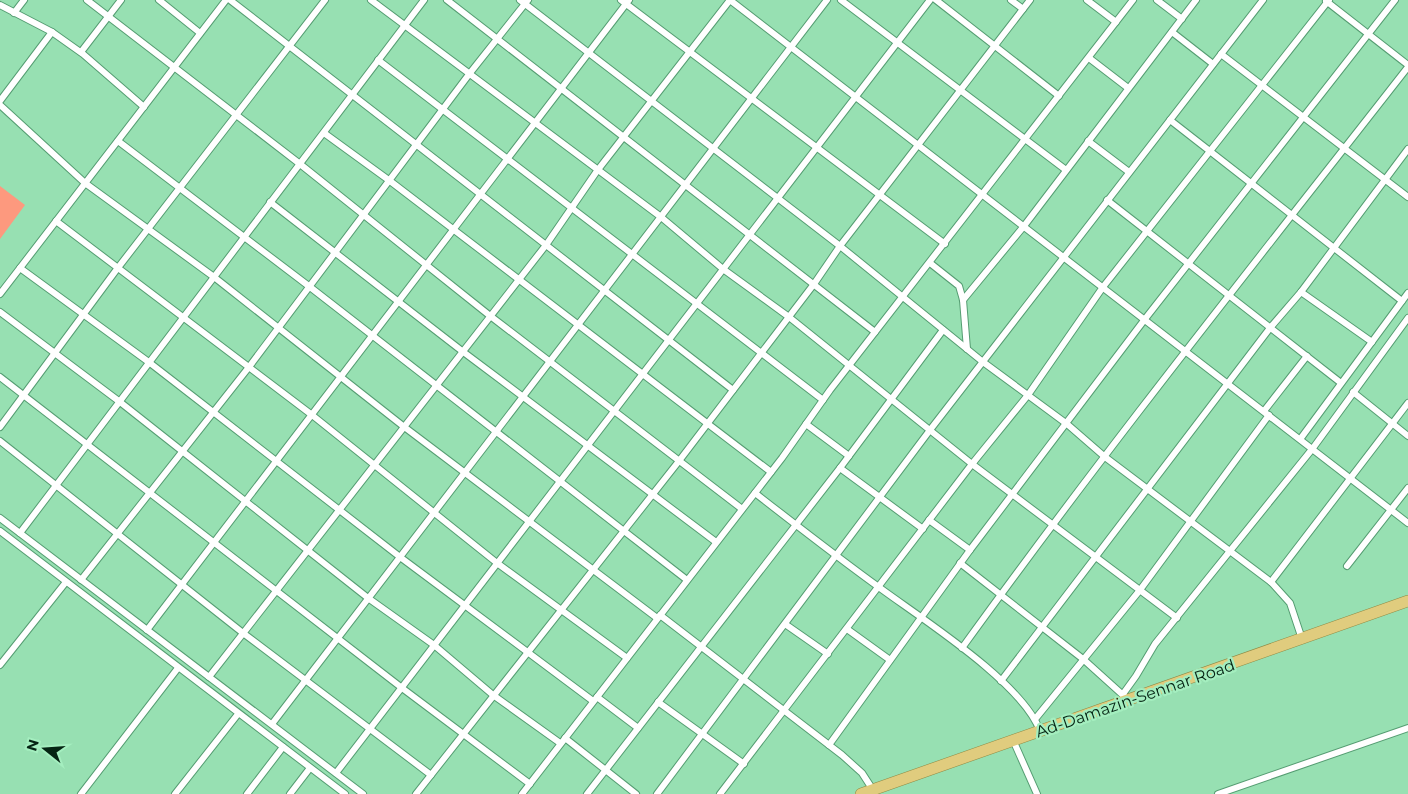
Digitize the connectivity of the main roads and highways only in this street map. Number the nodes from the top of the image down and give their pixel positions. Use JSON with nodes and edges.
{"nodes":[{"id":1,"x":1408,"y":601,"type":"edge"},
{"id":2,"x":861,"y":794,"type":"edge"}],
"edges":[{"from":1,"to":2,"type":"highway","name":"Ad-Damazin-Sennar Road"}]}
